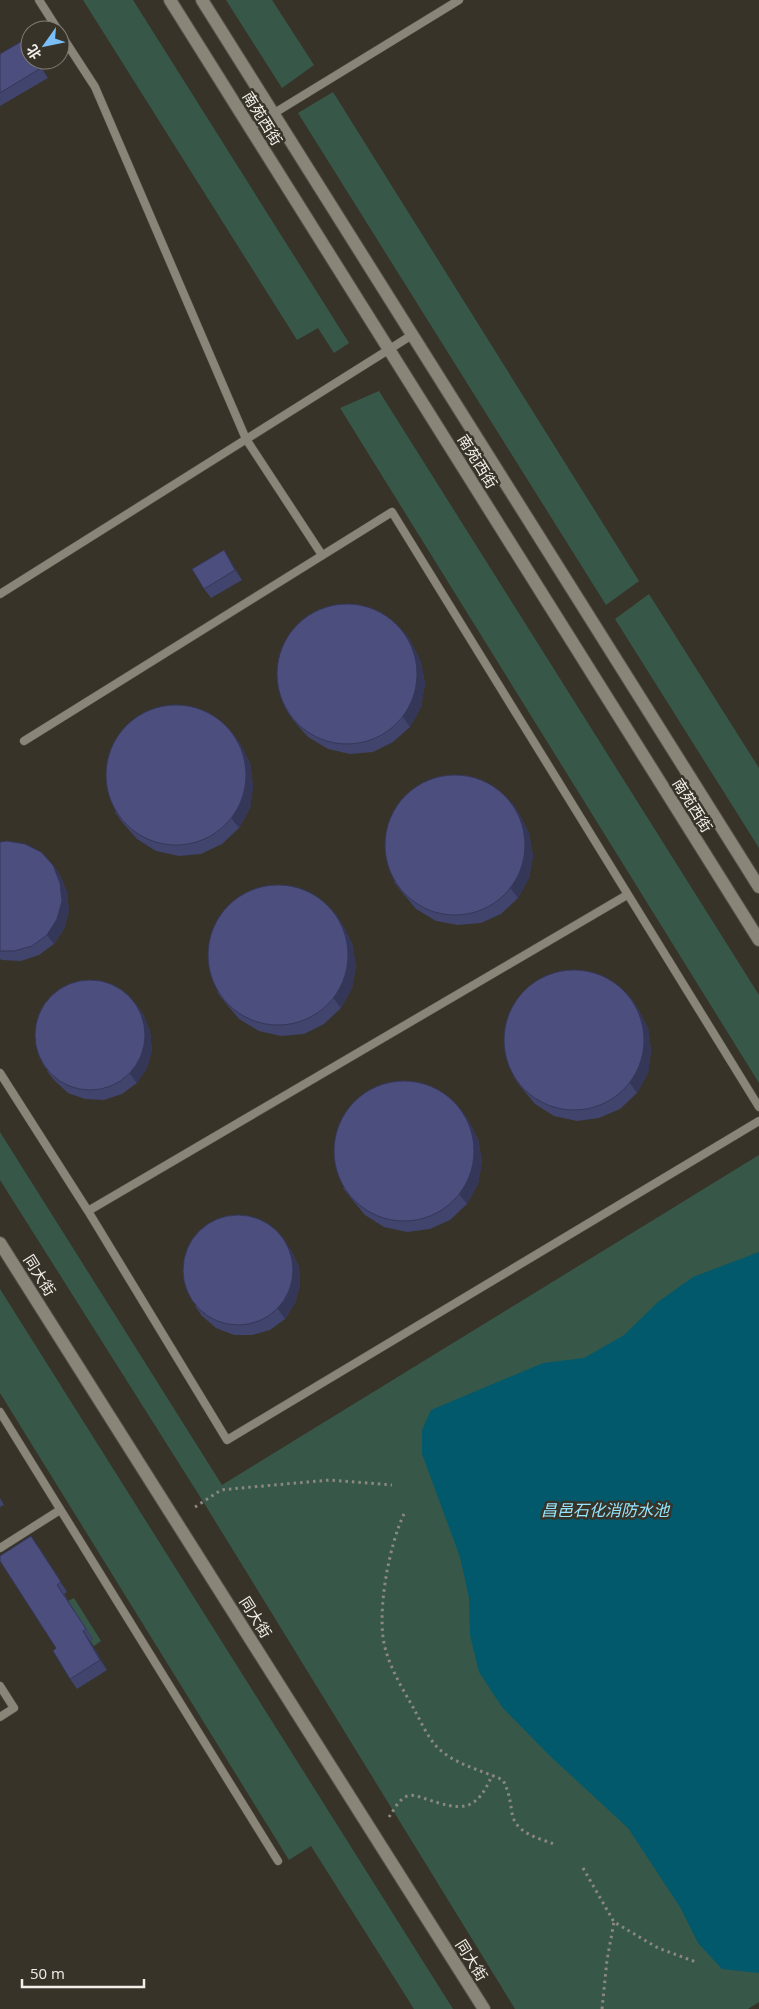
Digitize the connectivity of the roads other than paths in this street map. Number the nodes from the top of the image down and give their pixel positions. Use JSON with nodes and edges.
{"nodes":[{"id":1,"x":39,"y":0,"type":"edge"},
{"id":2,"x":170,"y":0,"type":"edge"},
{"id":3,"x":202,"y":0,"type":"edge"},
{"id":4,"x":459,"y":0,"type":"edge"},
{"id":5,"x":52,"y":20,"type":"edge"},
{"id":6,"x":70,"y":49,"type":"edge"},
{"id":7,"x":273,"y":113,"type":"junction"},
{"id":8,"x":250,"y":128,"type":"junction"},
{"id":9,"x":412,"y":335,"type":"junction"},
{"id":10,"x":389,"y":350,"type":"junction"},
{"id":11,"x":246,"y":439,"type":"junction"},
{"id":12,"x":322,"y":556,"type":"junction"},
{"id":13,"x":0,"y":594,"type":"edge"},
{"id":14,"x":24,"y":742,"type":"dead end"},
{"id":15,"x":759,"y":887,"type":"edge"},
{"id":16,"x":627,"y":895,"type":"junction"},
{"id":17,"x":759,"y":940,"type":"edge"},
{"id":18,"x":0,"y":1073,"type":"edge"},
{"id":19,"x":759,"y":1107,"type":"edge"},
{"id":20,"x":759,"y":1121,"type":"edge"},
{"id":21,"x":88,"y":1211,"type":"junction"},
{"id":22,"x":0,"y":1243,"type":"edge"},
{"id":23,"x":0,"y":1412,"type":"edge"},
{"id":24,"x":60,"y":1510,"type":"junction"},
{"id":25,"x":0,"y":1548,"type":"edge"},
{"id":26,"x":0,"y":1686,"type":"edge"},
{"id":27,"x":0,"y":1717,"type":"edge"},
{"id":28,"x":278,"y":1861,"type":"dead end"},
{"id":29,"x":484,"y":2009,"type":"edge"}],
"edges":[{"from":1,"to":5,"type":"lane"},
{"from":2,"to":8,"type":"main road","name":"南苑西街"},
{"from":3,"to":7,"type":"main road","name":"南苑西街"},
{"from":4,"to":7,"type":"lane"},
{"from":6,"to":11,"type":"lane"},
{"from":7,"to":8,"type":"lane"},
{"from":7,"to":9,"type":"main road","name":"南苑西街"},
{"from":8,"to":10,"type":"main road","name":"南苑西街"},
{"from":9,"to":10,"type":"lane"},
{"from":9,"to":15,"type":"main road","name":"南苑西街"},
{"from":10,"to":11,"type":"lane"},
{"from":10,"to":17,"type":"main road","name":"南苑西街"},
{"from":11,"to":12,"type":"lane"},
{"from":11,"to":13,"type":"lane"},
{"from":12,"to":14,"type":"lane"},
{"from":12,"to":16,"type":"lane"},
{"from":16,"to":19,"type":"lane"},
{"from":16,"to":21,"type":"lane"},
{"from":18,"to":21,"type":"lane"},
{"from":20,"to":21,"type":"lane"},
{"from":22,"to":29,"type":"main road","name":"同大街"},
{"from":23,"to":24,"type":"lane"},
{"from":24,"to":25,"type":"lane"},
{"from":24,"to":28,"type":"lane"},
{"from":26,"to":27,"type":"lane"}]}
